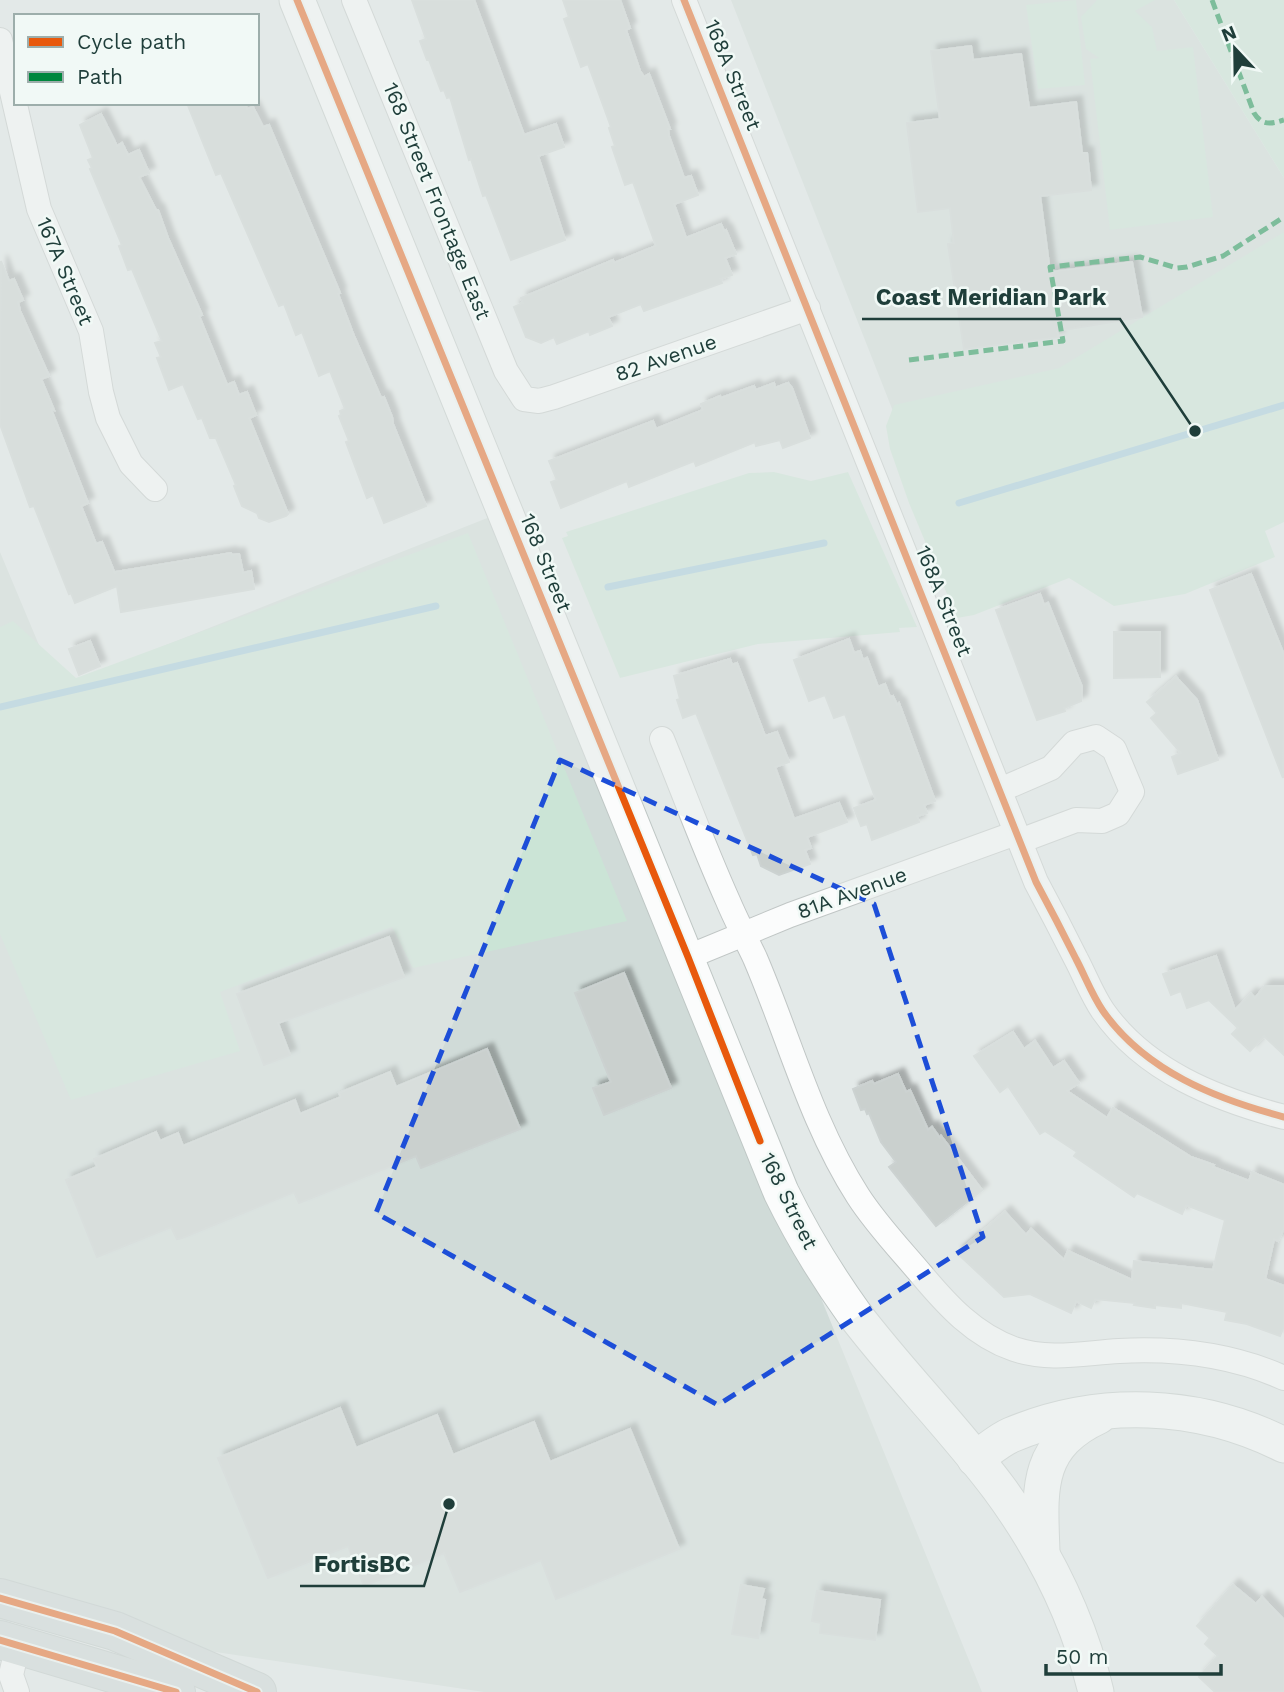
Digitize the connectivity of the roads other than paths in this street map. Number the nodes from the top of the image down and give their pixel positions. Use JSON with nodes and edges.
{"nodes":[{"id":1,"x":297,"y":0,"type":"edge"},
{"id":2,"x":355,"y":0,"type":"edge"},
{"id":3,"x":684,"y":0,"type":"edge"},
{"id":4,"x":0,"y":40,"type":"edge"},
{"id":5,"x":14,"y":102,"type":"edge"},
{"id":6,"x":15,"y":105,"type":"edge"},
{"id":7,"x":808,"y":308,"type":"junction"},
{"id":8,"x":524,"y":399,"type":"joint"},
{"id":9,"x":155,"y":489,"type":"dead end"},
{"id":10,"x":662,"y":739,"type":"dead end"},
{"id":11,"x":1000,"y":790,"type":"junction"},
{"id":12,"x":1018,"y":837,"type":"junction"},
{"id":13,"x":744,"y":935,"type":"junction"},
{"id":14,"x":688,"y":957,"type":"junction"},
{"id":15,"x":1284,"y":1117,"type":"edge"},
{"id":16,"x":1284,"y":1378,"type":"edge"},
{"id":17,"x":1112,"y":1410,"type":"junction"},
{"id":18,"x":1284,"y":1445,"type":"edge"},
{"id":19,"x":975,"y":1459,"type":"junction"},
{"id":20,"x":1042,"y":1555,"type":"junction"},
{"id":21,"x":0,"y":1598,"type":"edge"},
{"id":22,"x":9,"y":1642,"type":"edge"},
{"id":23,"x":17,"y":1692,"type":"edge"},
{"id":24,"x":176,"y":1692,"type":"edge"},
{"id":25,"x":257,"y":1692,"type":"edge"},
{"id":26,"x":1096,"y":1692,"type":"edge"}],
"edges":[{"from":1,"to":14,"type":"main road","name":"168 Street"},
{"from":2,"to":8,"type":"street","name":"168 Street Frontage East"},
{"from":3,"to":7,"type":"street","name":"168A Street"},
{"from":4,"to":5,"type":"street","name":"167A Street"},
{"from":6,"to":9,"type":"street","name":"167A Street"},
{"from":7,"to":8,"type":"street","name":"82 Avenue"},
{"from":7,"to":11,"type":"street","name":"168A Street"},
{"from":10,"to":13,"type":"street"},
{"from":11,"to":12,"type":"street","name":"168A Street"},
{"from":11,"to":12,"type":"street","name":"81A Avenue"},
{"from":12,"to":13,"type":"street","name":"81A Avenue"},
{"from":12,"to":15,"type":"street","name":"168A Street"},
{"from":13,"to":14,"type":"street","name":"81A Avenue"},
{"from":13,"to":16,"type":"street"},
{"from":14,"to":19,"type":"main road","name":"168 Street"},
{"from":17,"to":18,"type":"main road"},
{"from":17,"to":19,"type":"main road"},
{"from":17,"to":20,"type":"main road"},
{"from":19,"to":20,"type":"main road","name":"168 Street"},
{"from":20,"to":26,"type":"main road","name":"168 Street"},
{"from":21,"to":25,"type":"main road"},
{"from":22,"to":23,"type":"street"},
{"from":22,"to":24,"type":"main road"}]}
